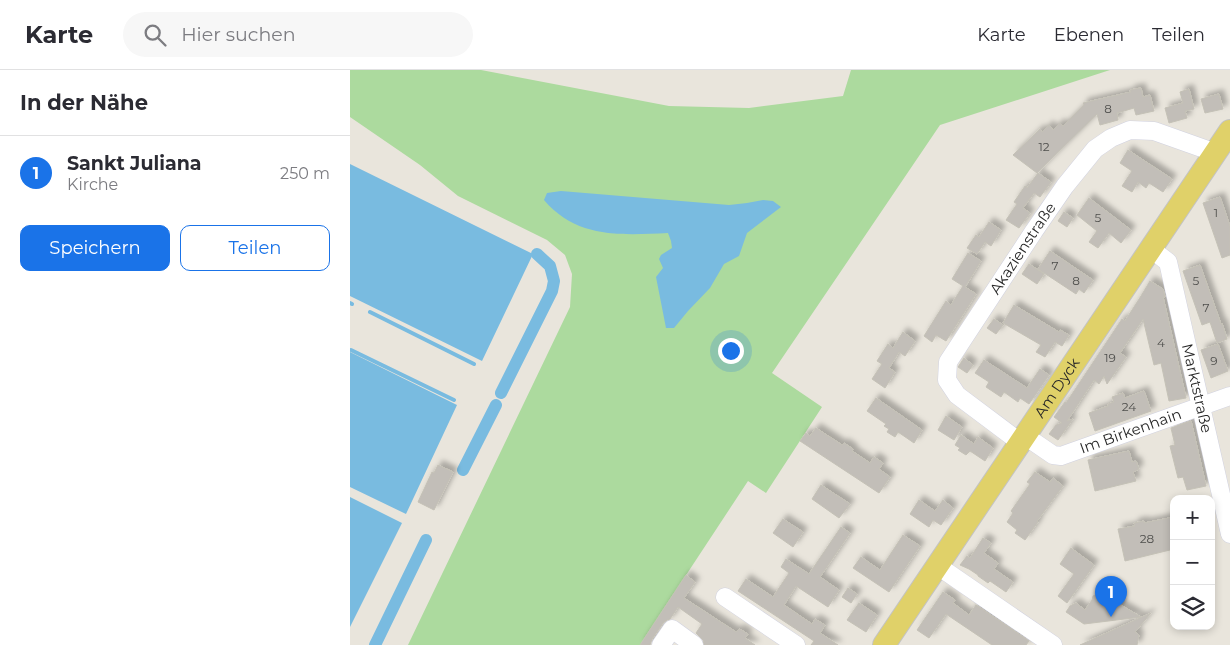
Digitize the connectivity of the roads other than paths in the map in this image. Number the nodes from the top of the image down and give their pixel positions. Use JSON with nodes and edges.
{"nodes":[{"id":1,"x":1230,"y":132,"type":"edge"},
{"id":2,"x":1216,"y":153,"type":"junction"},
{"id":3,"x":1152,"y":249,"type":"junction"},
{"id":4,"x":1230,"y":396,"type":"edge"},
{"id":5,"x":1201,"y":406,"type":"junction"},
{"id":6,"x":1027,"y":443,"type":"junction"},
{"id":7,"x":1230,"y":534,"type":"edge"},
{"id":8,"x":938,"y":566,"type":"junction"},
{"id":9,"x":726,"y":597,"type":"dead end"},
{"id":10,"x":661,"y":645,"type":"edge"},
{"id":11,"x":694,"y":645,"type":"edge"},
{"id":12,"x":796,"y":645,"type":"edge"},
{"id":13,"x":884,"y":645,"type":"edge"},
{"id":14,"x":1052,"y":645,"type":"edge"}],
"edges":[{"from":1,"to":2,"type":"main road","name":"Am Dyck"},
{"from":2,"to":3,"type":"main road","name":"Am Dyck"},
{"from":2,"to":6,"type":"street","name":"Akazienstraße"},
{"from":3,"to":5,"type":"street","name":"Marktstraße"},
{"from":3,"to":6,"type":"main road","name":"Am Dyck"},
{"from":4,"to":5,"type":"street","name":"Im Birkenhain"},
{"from":5,"to":6,"type":"street","name":"Im Birkenhain"},
{"from":5,"to":7,"type":"street","name":"Marktstraße"},
{"from":6,"to":8,"type":"main road","name":"Am Dyck"},
{"from":8,"to":13,"type":"main road","name":"Am Dyck"},
{"from":8,"to":14,"type":"street"},
{"from":9,"to":12,"type":"street"},
{"from":10,"to":11,"type":"street"}]}
